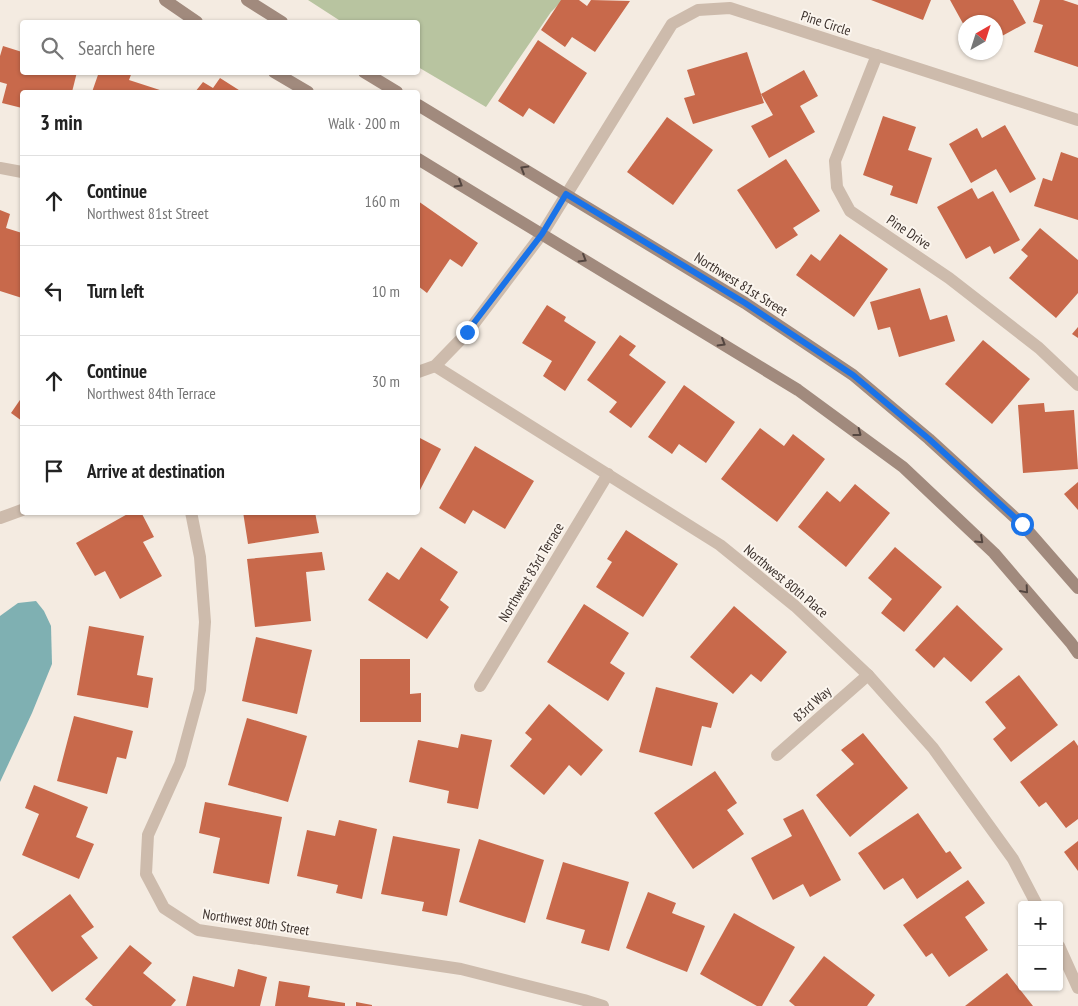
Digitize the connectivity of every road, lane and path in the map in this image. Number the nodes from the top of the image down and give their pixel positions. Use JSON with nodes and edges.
{"nodes":[{"id":1,"x":165,"y":0,"type":"edge"},
{"id":2,"x":247,"y":0,"type":"edge"},
{"id":3,"x":194,"y":20,"type":"edge"},
{"id":4,"x":279,"y":20,"type":"edge"},
{"id":5,"x":877,"y":55,"type":"junction"},
{"id":6,"x":279,"y":75,"type":"edge"},
{"id":7,"x":369,"y":75,"type":"edge"},
{"id":8,"x":305,"y":90,"type":"edge"},
{"id":9,"x":394,"y":90,"type":"edge"},
{"id":10,"x":420,"y":106,"type":"edge"},
{"id":11,"x":1078,"y":120,"type":"edge"},
{"id":12,"x":420,"y":160,"type":"edge"},
{"id":13,"x":0,"y":168,"type":"edge"},
{"id":14,"x":20,"y":172,"type":"edge"},
{"id":15,"x":566,"y":194,"type":"junction"},
{"id":16,"x":542,"y":234,"type":"junction"},
{"id":17,"x":435,"y":366,"type":"junction"},
{"id":18,"x":420,"y":371,"type":"edge"},
{"id":19,"x":1078,"y":385,"type":"edge"},
{"id":20,"x":608,"y":474,"type":"junction"},
{"id":21,"x":20,"y":511,"type":"edge"},
{"id":22,"x":192,"y":515,"type":"edge"},
{"id":23,"x":0,"y":518,"type":"edge"},
{"id":24,"x":1078,"y":588,"type":"edge"},
{"id":25,"x":1078,"y":653,"type":"edge"},
{"id":26,"x":868,"y":674,"type":"junction"},
{"id":27,"x":480,"y":686,"type":"dead end"},
{"id":28,"x":777,"y":755,"type":"dead end"},
{"id":29,"x":1035,"y":901,"type":"edge"},
{"id":30,"x":1063,"y":955,"type":"edge"},
{"id":31,"x":1078,"y":988,"type":"edge"},
{"id":32,"x":603,"y":1006,"type":"edge"}],
"edges":[{"from":1,"to":3,"type":"street"},
{"from":2,"to":4,"type":"street"},
{"from":5,"to":11,"type":"street","name":"Pine Circle"},
{"from":5,"to":15,"type":"street","name":"Pine Circle"},
{"from":5,"to":19,"type":"street","name":"Pine Drive"},
{"from":6,"to":8,"type":"street"},
{"from":7,"to":9,"type":"street"},
{"from":15,"to":10,"type":"street","name":"Northwest 81st Street","one_way":true},
{"from":12,"to":16,"type":"street","one_way":true},
{"from":13,"to":14,"type":"street"},
{"from":15,"to":16,"type":"street","name":"Pine Circle"},
{"from":15,"to":24,"type":"street","name":"Northwest 81st Street"},
{"from":16,"to":17,"type":"street","name":"Pine Circle"},
{"from":16,"to":25,"type":"street","one_way":true},
{"from":17,"to":18,"type":"street"},
{"from":17,"to":20,"type":"street","name":"Northwest 80th Place"},
{"from":20,"to":26,"type":"street","name":"Northwest 80th Place"},
{"from":20,"to":27,"type":"street","name":"Northwest 83rd Terrace"},
{"from":21,"to":23,"type":"street"},
{"from":22,"to":32,"type":"street","name":"Northwest 80th Street"},
{"from":26,"to":28,"type":"street","name":"83rd Way"},
{"from":26,"to":29,"type":"street","name":"Northwest 80th Place"},
{"from":30,"to":31,"type":"street"}]}
